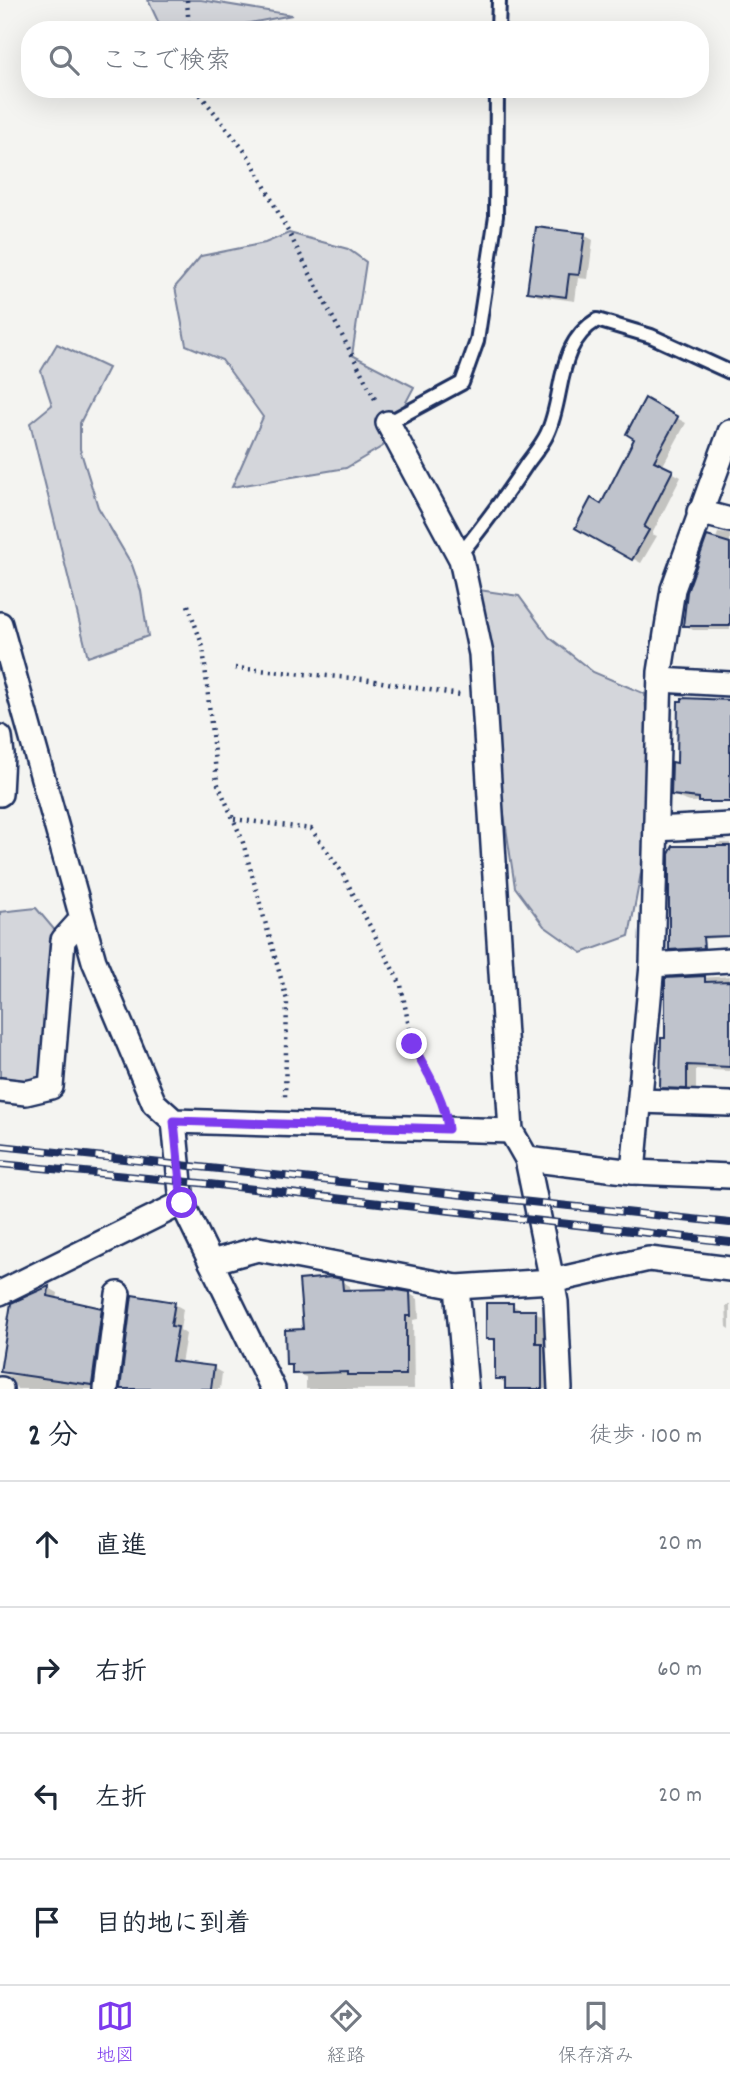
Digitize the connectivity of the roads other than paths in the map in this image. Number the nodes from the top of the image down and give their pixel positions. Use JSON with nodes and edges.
{"nodes":[{"id":1,"x":499,"y":0,"type":"edge"},
{"id":2,"x":498,"y":21,"type":"edge"},
{"id":3,"x":497,"y":98,"type":"edge"},
{"id":4,"x":730,"y":372,"type":"edge"},
{"id":5,"x":388,"y":423,"type":"joint"},
{"id":6,"x":730,"y":432,"type":"edge"},
{"id":7,"x":699,"y":512,"type":"junction"},
{"id":8,"x":730,"y":520,"type":"edge"},
{"id":9,"x":459,"y":556,"type":"junction"},
{"id":10,"x":0,"y":624,"type":"edge"},
{"id":11,"x":14,"y":674,"type":"junction"},
{"id":12,"x":660,"y":680,"type":"junction"},
{"id":13,"x":730,"y":684,"type":"edge"},
{"id":14,"x":0,"y":699,"type":"edge"},
{"id":15,"x":0,"y":737,"type":"edge"},
{"id":16,"x":0,"y":794,"type":"edge"},
{"id":17,"x":730,"y":825,"type":"edge"},
{"id":18,"x":656,"y":829,"type":"junction"},
{"id":19,"x":82,"y":920,"type":"junction"},
{"id":20,"x":730,"y":960,"type":"edge"},
{"id":21,"x":652,"y":965,"type":"junction"},
{"id":22,"x":0,"y":1090,"type":"edge"},
{"id":23,"x":640,"y":1101,"type":"junction"},
{"id":24,"x":730,"y":1104,"type":"edge"},
{"id":25,"x":174,"y":1121,"type":"junction"},
{"id":26,"x":512,"y":1131,"type":"junction"},
{"id":27,"x":527,"y":1159,"type":"junction"},
{"id":28,"x":633,"y":1172,"type":"junction"},
{"id":29,"x":730,"y":1176,"type":"edge"},
{"id":30,"x":182,"y":1203,"type":"junction"},
{"id":31,"x":211,"y":1262,"type":"junction"},
{"id":32,"x":730,"y":1269,"type":"edge"},
{"id":33,"x":552,"y":1281,"type":"junction"},
{"id":34,"x":457,"y":1287,"type":"junction"},
{"id":35,"x":0,"y":1293,"type":"edge"},
{"id":36,"x":118,"y":1294,"type":"dead end"},
{"id":37,"x":106,"y":1389,"type":"edge"},
{"id":38,"x":273,"y":1389,"type":"edge"},
{"id":39,"x":466,"y":1389,"type":"edge"},
{"id":40,"x":560,"y":1389,"type":"edge"}],
"edges":[{"from":1,"to":2,"type":"lane"},
{"from":3,"to":5,"type":"lane"},
{"from":4,"to":9,"type":"lane"},
{"from":5,"to":9,"type":"street"},
{"from":6,"to":7,"type":"street"},
{"from":7,"to":8,"type":"street"},
{"from":7,"to":12,"type":"street"},
{"from":9,"to":26,"type":"street"},
{"from":10,"to":11,"type":"street"},
{"from":11,"to":14,"type":"street"},
{"from":11,"to":19,"type":"street"},
{"from":12,"to":13,"type":"street"},
{"from":12,"to":18,"type":"street"},
{"from":15,"to":16,"type":"street"},
{"from":17,"to":18,"type":"street"},
{"from":18,"to":21,"type":"street"},
{"from":19,"to":22,"type":"street"},
{"from":19,"to":25,"type":"street"},
{"from":20,"to":21,"type":"street"},
{"from":21,"to":23,"type":"street"},
{"from":23,"to":24,"type":"street"},
{"from":23,"to":28,"type":"street"},
{"from":25,"to":26,"type":"street"},
{"from":25,"to":30,"type":"street"},
{"from":26,"to":27,"type":"street"},
{"from":27,"to":28,"type":"street"},
{"from":27,"to":33,"type":"street"},
{"from":28,"to":29,"type":"street"},
{"from":30,"to":31,"type":"street"},
{"from":30,"to":35,"type":"street"},
{"from":31,"to":34,"type":"street"},
{"from":31,"to":38,"type":"street"},
{"from":32,"to":33,"type":"street"},
{"from":33,"to":34,"type":"street"},
{"from":33,"to":40,"type":"street"},
{"from":34,"to":39,"type":"street"},
{"from":36,"to":37,"type":"street"}]}
